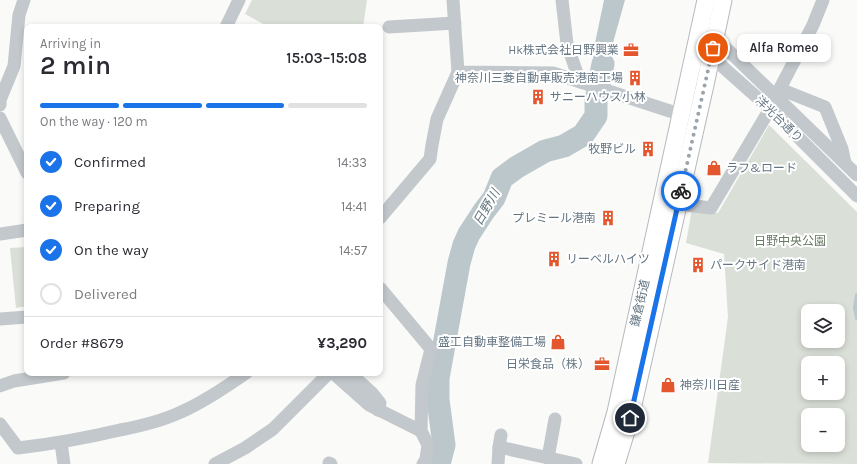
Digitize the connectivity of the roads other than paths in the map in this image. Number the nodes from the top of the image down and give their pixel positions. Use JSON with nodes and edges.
{"nodes":[{"id":1,"x":24,"y":0,"type":"edge"},
{"id":2,"x":239,"y":0,"type":"edge"},
{"id":3,"x":453,"y":0,"type":"edge"},
{"id":4,"x":562,"y":0,"type":"edge"},
{"id":5,"x":706,"y":0,"type":"edge"},
{"id":6,"x":723,"y":0,"type":"edge"},
{"id":7,"x":823,"y":0,"type":"edge"},
{"id":8,"x":455,"y":23,"type":"junction"},
{"id":9,"x":227,"y":24,"type":"edge"},
{"id":10,"x":389,"y":27,"type":"dead end"},
{"id":11,"x":715,"y":38,"type":"junction"},
{"id":12,"x":697,"y":45,"type":"junction"},
{"id":13,"x":711,"y":57,"type":"junction"},
{"id":14,"x":458,"y":72,"type":"junction"},
{"id":15,"x":585,"y":83,"type":"junction"},
{"id":16,"x":778,"y":93,"type":"junction"},
{"id":17,"x":0,"y":105,"type":"edge"},
{"id":18,"x":770,"y":109,"type":"junction"},
{"id":19,"x":682,"y":115,"type":"junction"},
{"id":20,"x":0,"y":118,"type":"edge"},
{"id":21,"x":845,"y":164,"type":"junction"},
{"id":22,"x":24,"y":166,"type":"edge"},
{"id":23,"x":857,"y":175,"type":"edge"},
{"id":24,"x":857,"y":196,"type":"edge"},
{"id":25,"x":678,"y":204,"type":"junction"},
{"id":26,"x":383,"y":214,"type":"edge"},
{"id":27,"x":24,"y":230,"type":"edge"},
{"id":28,"x":0,"y":234,"type":"edge"},
{"id":29,"x":383,"y":292,"type":"edge"},
{"id":30,"x":24,"y":317,"type":"edge"},
{"id":31,"x":0,"y":319,"type":"edge"},
{"id":32,"x":45,"y":376,"type":"edge"},
{"id":33,"x":241,"y":376,"type":"edge"},
{"id":34,"x":326,"y":376,"type":"edge"},
{"id":35,"x":336,"y":376,"type":"edge"},
{"id":36,"x":353,"y":376,"type":"edge"},
{"id":37,"x":0,"y":386,"type":"edge"},
{"id":38,"x":378,"y":410,"type":"junction"},
{"id":39,"x":555,"y":419,"type":"dead end"},
{"id":40,"x":0,"y":424,"type":"edge"},
{"id":41,"x":421,"y":431,"type":"junction"},
{"id":42,"x":61,"y":442,"type":"junction"},
{"id":43,"x":548,"y":458,"type":"junction"},
{"id":44,"x":64,"y":464,"type":"edge"},
{"id":45,"x":215,"y":464,"type":"edge"},
{"id":46,"x":423,"y":464,"type":"edge"},
{"id":47,"x":498,"y":464,"type":"edge"},
{"id":48,"x":576,"y":464,"type":"edge"},
{"id":49,"x":601,"y":464,"type":"edge"},
{"id":50,"x":616,"y":464,"type":"edge"}],
"edges":[{"from":1,"to":17,"type":"street"},
{"from":2,"to":9,"type":"street"},
{"from":3,"to":8,"type":"street"},
{"from":4,"to":15,"type":"street"},
{"from":5,"to":12,"type":"main road","name":"鎌倉街道"},
{"from":6,"to":11,"type":"main road","name":"鎌倉街道"},
{"from":7,"to":16,"type":"street"},
{"from":8,"to":10,"type":"street"},
{"from":8,"to":14,"type":"street"},
{"from":11,"to":12,"type":"street"},
{"from":11,"to":13,"type":"main road","name":"鎌倉街道"},
{"from":11,"to":16,"type":"street"},
{"from":12,"to":13,"type":"street","name":"洋光台通り"},
{"from":12,"to":19,"type":"main road","name":"鎌倉街道"},
{"from":13,"to":18,"type":"street","name":"洋光台通り"},
{"from":13,"to":25,"type":"main road","name":"鎌倉街道"},
{"from":14,"to":15,"type":"street"},
{"from":14,"to":26,"type":"street"},
{"from":15,"to":19,"type":"street"},
{"from":16,"to":21,"type":"street"},
{"from":16,"to":21,"type":"street"},
{"from":18,"to":24,"type":"street","name":"洋光台通り"},
{"from":18,"to":25,"type":"street"},
{"from":19,"to":49,"type":"main road","name":"鎌倉街道"},
{"from":20,"to":22,"type":"street"},
{"from":21,"to":23,"type":"street"},
{"from":25,"to":50,"type":"main road","name":"鎌倉街道"},
{"from":27,"to":28,"type":"street"},
{"from":29,"to":41,"type":"street"},
{"from":30,"to":31,"type":"street"},
{"from":32,"to":37,"type":"street"},
{"from":33,"to":42,"type":"street"},
{"from":34,"to":45,"type":"street"},
{"from":35,"to":38,"type":"street"},
{"from":36,"to":38,"type":"street"},
{"from":38,"to":41,"type":"street"},
{"from":39,"to":43,"type":"street"},
{"from":40,"to":42,"type":"street"},
{"from":41,"to":46,"type":"street"},
{"from":42,"to":44,"type":"street"},
{"from":43,"to":47,"type":"street"},
{"from":43,"to":48,"type":"street"}]}
